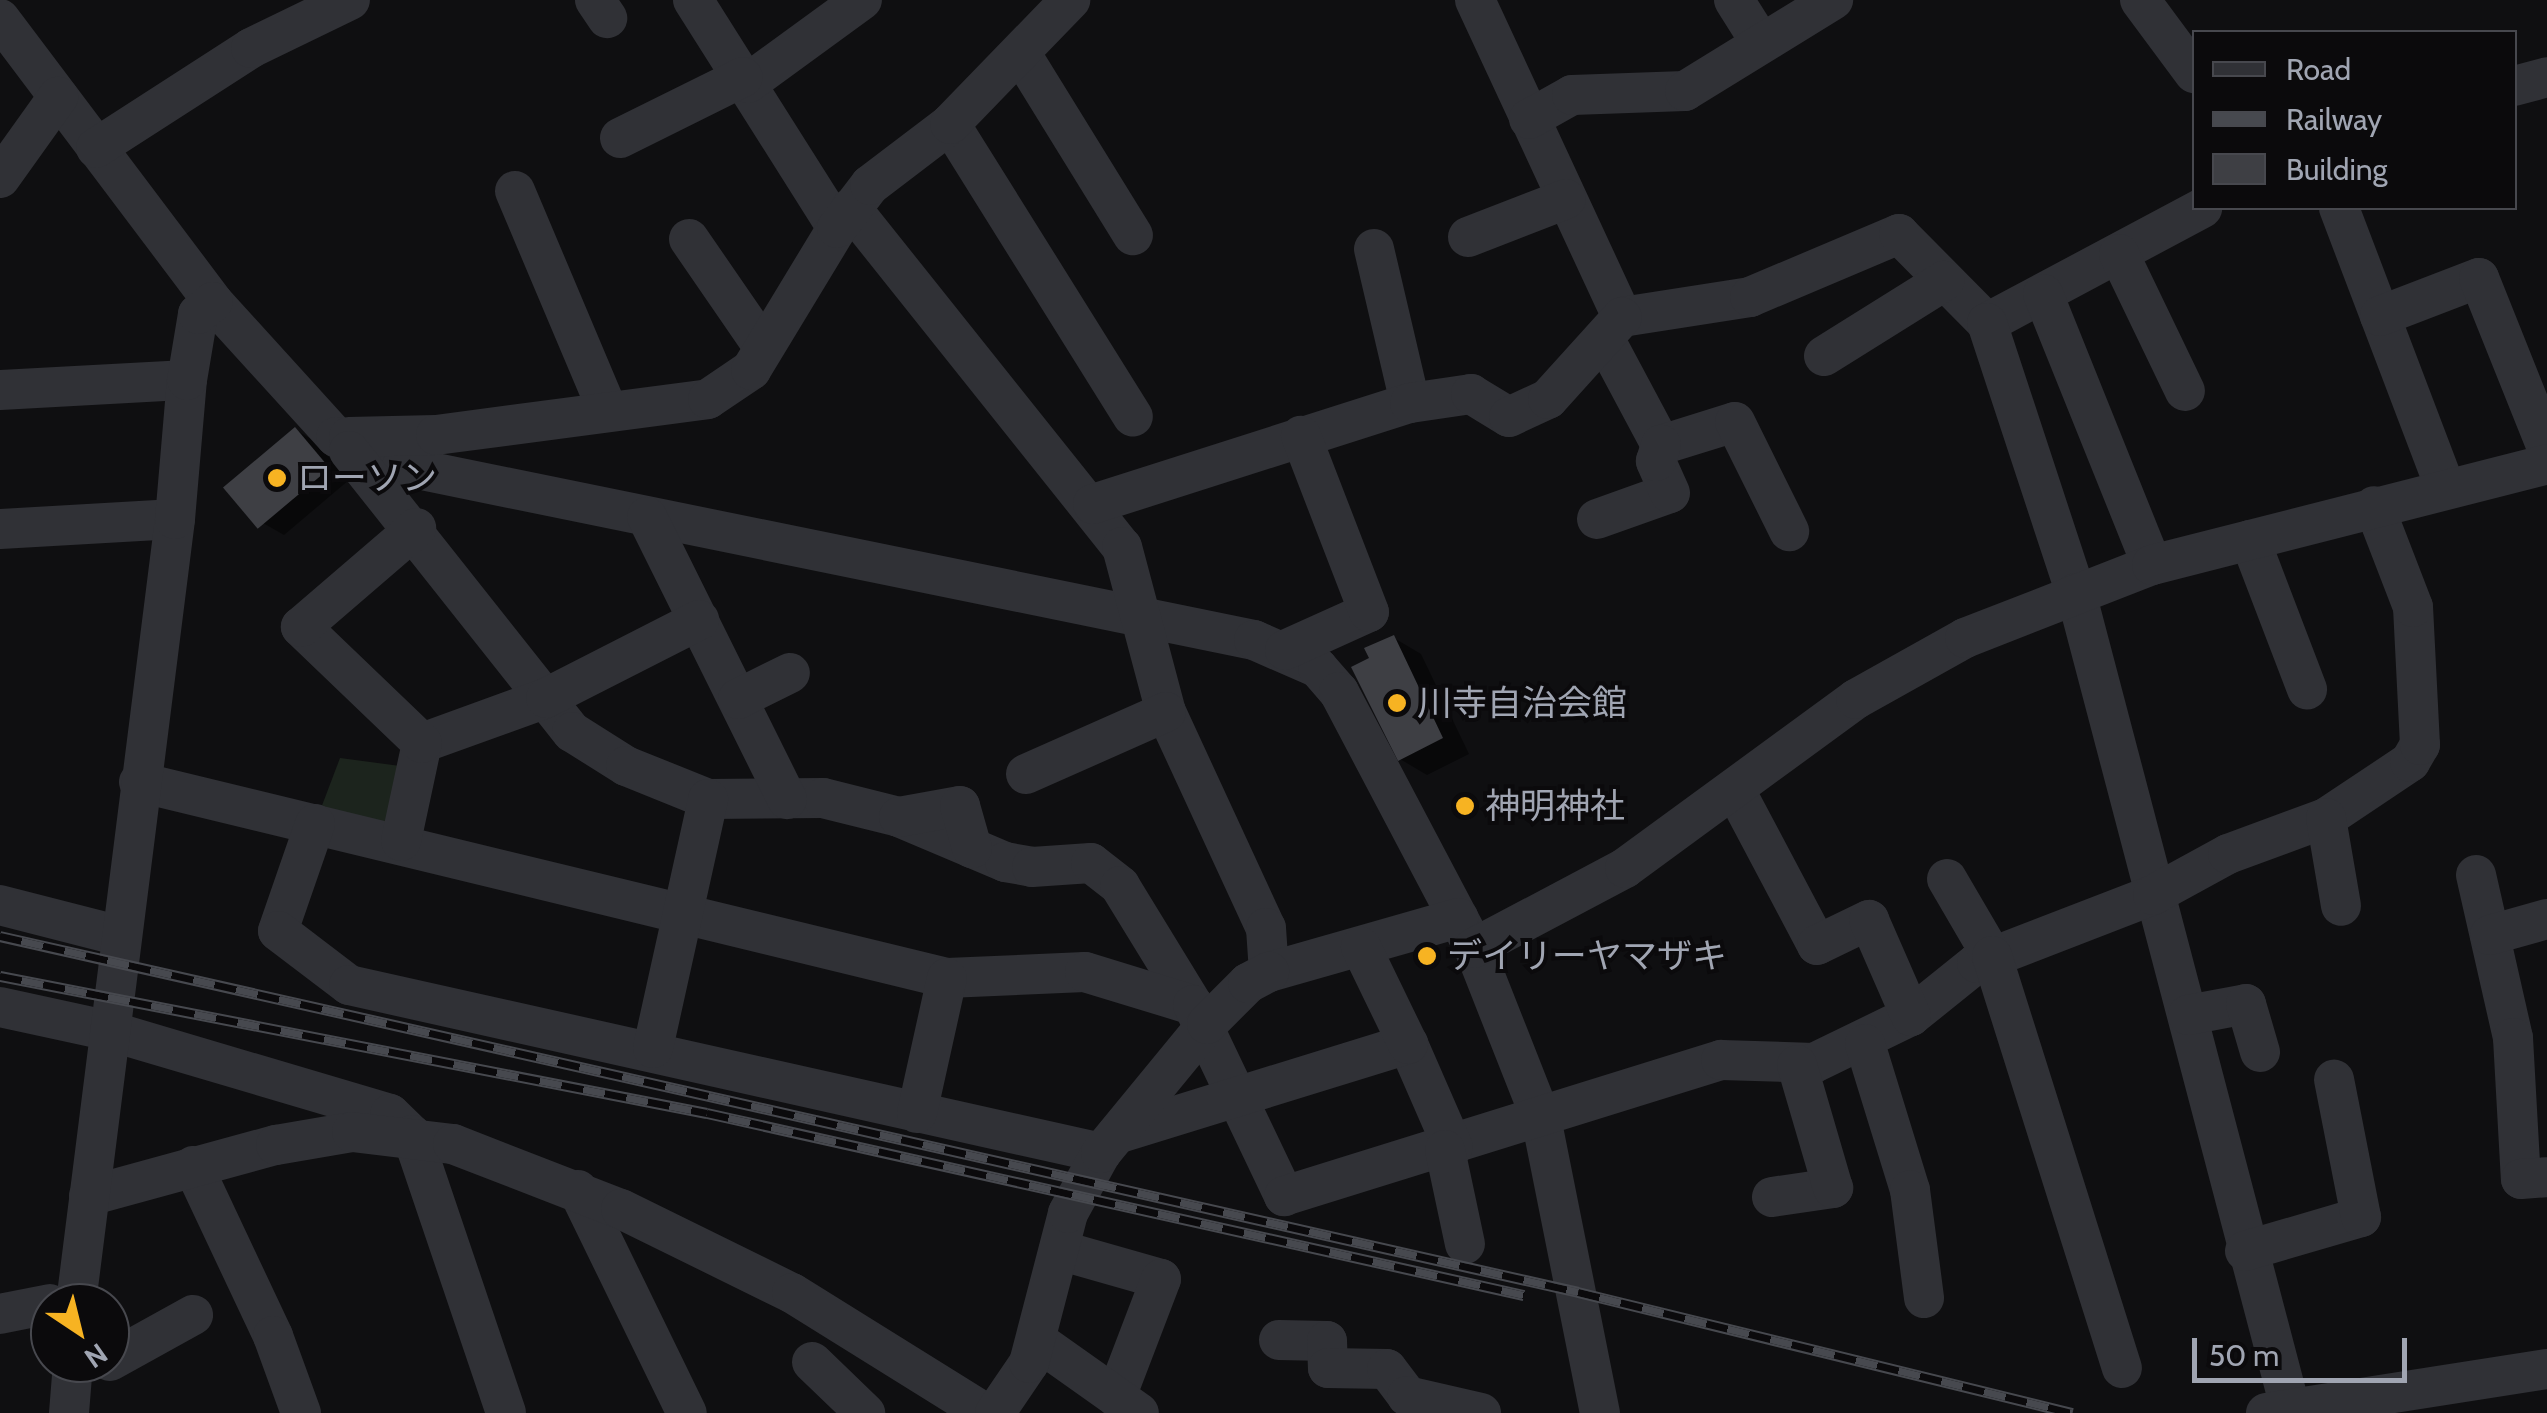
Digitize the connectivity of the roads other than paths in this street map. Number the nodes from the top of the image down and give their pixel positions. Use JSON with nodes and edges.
{"nodes":[{"id":1,"x":350,"y":0,"type":"edge"},
{"id":2,"x":692,"y":0,"type":"edge"},
{"id":3,"x":862,"y":0,"type":"edge"},
{"id":4,"x":1070,"y":0,"type":"edge"},
{"id":5,"x":1475,"y":0,"type":"edge"},
{"id":6,"x":1734,"y":0,"type":"edge"},
{"id":7,"x":1833,"y":0,"type":"edge"},
{"id":8,"x":2140,"y":0,"type":"edge"},
{"id":9,"x":0,"y":19,"type":"edge"},
{"id":10,"x":1761,"y":43,"type":"junction"},
{"id":11,"x":1021,"y":54,"type":"junction"},
{"id":12,"x":2192,"y":70,"type":"edge"},
{"id":13,"x":2547,"y":77,"type":"edge"},
{"id":14,"x":746,"y":80,"type":"junction"},
{"id":15,"x":2517,"y":85,"type":"edge"},
{"id":16,"x":58,"y":96,"type":"junction"},
{"id":17,"x":1530,"y":119,"type":"junction"},
{"id":18,"x":950,"y":124,"type":"junction"},
{"id":19,"x":620,"y":138,"type":"dead end"},
{"id":20,"x":96,"y":148,"type":"junction"},
{"id":21,"x":0,"y":178,"type":"edge"},
{"id":22,"x":515,"y":191,"type":"dead end"},
{"id":23,"x":1566,"y":199,"type":"junction"},
{"id":24,"x":2198,"y":210,"type":"edge"},
{"id":25,"x":2340,"y":210,"type":"edge"},
{"id":26,"x":844,"y":218,"type":"junction"},
{"id":27,"x":1133,"y":235,"type":"dead end"},
{"id":28,"x":1468,"y":237,"type":"dead end"},
{"id":29,"x":689,"y":239,"type":"dead end"},
{"id":30,"x":1374,"y":249,"type":"dead end"},
{"id":31,"x":2119,"y":254,"type":"junction"},
{"id":32,"x":1944,"y":280,"type":"junction"},
{"id":33,"x":2042,"y":294,"type":"junction"},
{"id":34,"x":213,"y":302,"type":"junction"},
{"id":35,"x":2380,"y":316,"type":"junction"},
{"id":36,"x":1987,"y":323,"type":"junction"},
{"id":37,"x":1613,"y":328,"type":"junction"},
{"id":38,"x":764,"y":348,"type":"junction"},
{"id":39,"x":1824,"y":356,"type":"dead end"},
{"id":40,"x":187,"y":380,"type":"junction"},
{"id":41,"x":0,"y":390,"type":"edge"},
{"id":42,"x":2185,"y":391,"type":"dead end"},
{"id":43,"x":1410,"y":403,"type":"junction"},
{"id":44,"x":608,"y":411,"type":"junction"},
{"id":45,"x":1133,"y":417,"type":"dead end"},
{"id":46,"x":1301,"y":436,"type":"junction"},
{"id":47,"x":336,"y":438,"type":"junction"},
{"id":48,"x":1661,"y":445,"type":"junction"},
{"id":49,"x":2547,"y":448,"type":"edge"},
{"id":50,"x":2547,"y":464,"type":"edge"},
{"id":51,"x":2445,"y":487,"type":"junction"},
{"id":52,"x":1093,"y":504,"type":"junction"},
{"id":53,"x":2374,"y":506,"type":"junction"},
{"id":54,"x":648,"y":517,"type":"junction"},
{"id":55,"x":175,"y":519,"type":"junction"},
{"id":56,"x":1597,"y":519,"type":"dead end"},
{"id":57,"x":416,"y":528,"type":"junction"},
{"id":58,"x":0,"y":530,"type":"edge"},
{"id":59,"x":1789,"y":531,"type":"dead end"},
{"id":60,"x":2250,"y":540,"type":"junction"},
{"id":61,"x":2152,"y":566,"type":"junction"},
{"id":62,"x":2076,"y":593,"type":"junction"},
{"id":63,"x":1145,"y":618,"type":"junction"},
{"id":64,"x":699,"y":620,"type":"junction"},
{"id":65,"x":1285,"y":650,"type":"junction"},
{"id":66,"x":790,"y":673,"type":"dead end"},
{"id":67,"x":2307,"y":690,"type":"dead end"},
{"id":68,"x":546,"y":698,"type":"junction"},
{"id":69,"x":738,"y":699,"type":"junction"},
{"id":70,"x":1166,"y":712,"type":"junction"},
{"id":71,"x":422,"y":743,"type":"junction"},
{"id":72,"x":1026,"y":774,"type":"dead end"},
{"id":73,"x":139,"y":782,"type":"junction"},
{"id":74,"x":1736,"y":792,"type":"junction"},
{"id":75,"x":788,"y":798,"type":"junction"},
{"id":76,"x":708,"y":799,"type":"junction"},
{"id":77,"x":2326,"y":818,"type":"junction"},
{"id":78,"x":315,"y":824,"type":"junction"},
{"id":79,"x":401,"y":842,"type":"junction"},
{"id":80,"x":2476,"y":875,"type":"dead end"},
{"id":81,"x":1947,"y":879,"type":"dead end"},
{"id":82,"x":2153,"y":895,"type":"junction"},
{"id":83,"x":0,"y":905,"type":"edge"},
{"id":84,"x":2341,"y":906,"type":"dead end"},
{"id":85,"x":686,"y":916,"type":"junction"},
{"id":86,"x":2547,"y":919,"type":"edge"},
{"id":87,"x":1466,"y":933,"type":"junction"},
{"id":88,"x":2490,"y":935,"type":"junction"},
{"id":89,"x":121,"y":936,"type":"junction"},
{"id":90,"x":1361,"y":947,"type":"junction"},
{"id":91,"x":1992,"y":956,"type":"junction"},
{"id":92,"x":1269,"y":972,"type":"junction"},
{"id":93,"x":947,"y":978,"type":"junction"},
{"id":94,"x":0,"y":1007,"type":"edge"},
{"id":95,"x":1200,"y":1014,"type":"junction"},
{"id":96,"x":2188,"y":1015,"type":"junction"},
{"id":97,"x":1911,"y":1016,"type":"junction"},
{"id":98,"x":110,"y":1031,"type":"junction"},
{"id":99,"x":2530,"y":1038,"type":"edge"},
{"id":100,"x":1408,"y":1044,"type":"junction"},
{"id":101,"x":1864,"y":1044,"type":"junction"},
{"id":102,"x":653,"y":1048,"type":"junction"},
{"id":103,"x":2260,"y":1052,"type":"dead end"},
{"id":104,"x":1798,"y":1065,"type":"junction"},
{"id":105,"x":2334,"y":1080,"type":"dead end"},
{"id":106,"x":1239,"y":1096,"type":"junction"},
{"id":107,"x":917,"y":1113,"type":"junction"},
{"id":108,"x":1541,"y":1118,"type":"junction"},
{"id":109,"x":412,"y":1135,"type":"junction"},
{"id":110,"x":1109,"y":1143,"type":"junction"},
{"id":111,"x":1449,"y":1148,"type":"junction"},
{"id":112,"x":193,"y":1166,"type":"junction"},
{"id":113,"x":2547,"y":1177,"type":"edge"},
{"id":114,"x":578,"y":1190,"type":"junction"},
{"id":115,"x":89,"y":1196,"type":"junction"},
{"id":116,"x":1772,"y":1197,"type":"dead end"},
{"id":117,"x":1064,"y":1231,"type":"junction"},
{"id":118,"x":1465,"y":1244,"type":"dead end"},
{"id":119,"x":2245,"y":1250,"type":"junction"},
{"id":120,"x":68,"y":1283,"type":"edge"},
{"id":121,"x":1924,"y":1298,"type":"dead end"},
{"id":122,"x":30,"y":1308,"type":"edge"},
{"id":123,"x":0,"y":1314,"type":"edge"},
{"id":124,"x":193,"y":1316,"type":"dead end"},
{"id":125,"x":1036,"y":1340,"type":"junction"},
{"id":126,"x":1278,"y":1340,"type":"dead end"},
{"id":127,"x":130,"y":1355,"type":"edge"},
{"id":128,"x":812,"y":1362,"type":"dead end"},
{"id":129,"x":2122,"y":1368,"type":"dead end"},
{"id":130,"x":2547,"y":1369,"type":"edge"},
{"id":131,"x":943,"y":1401,"type":"edge"},
{"id":132,"x":1128,"y":1405,"type":"edge"},
{"id":133,"x":2278,"y":1410,"type":"edge"},
{"id":134,"x":302,"y":1413,"type":"edge"},
{"id":135,"x":506,"y":1413,"type":"edge"},
{"id":136,"x":688,"y":1413,"type":"edge"},
{"id":137,"x":865,"y":1413,"type":"edge"},
{"id":138,"x":986,"y":1413,"type":"edge"},
{"id":139,"x":995,"y":1413,"type":"edge"},
{"id":140,"x":1482,"y":1413,"type":"edge"},
{"id":141,"x":1600,"y":1413,"type":"edge"}],
"edges":[{"from":1,"to":20,"type":"street"},
{"from":2,"to":14,"type":"street"},
{"from":3,"to":14,"type":"street"},
{"from":4,"to":11,"type":"street"},
{"from":5,"to":17,"type":"street"},
{"from":6,"to":10,"type":"street"},
{"from":7,"to":10,"type":"street"},
{"from":8,"to":12,"type":"street"},
{"from":9,"to":16,"type":"street"},
{"from":10,"to":17,"type":"street"},
{"from":11,"to":18,"type":"street"},
{"from":11,"to":27,"type":"street"},
{"from":13,"to":15,"type":"street"},
{"from":14,"to":19,"type":"street"},
{"from":14,"to":26,"type":"street"},
{"from":16,"to":20,"type":"street"},
{"from":16,"to":21,"type":"street"},
{"from":17,"to":23,"type":"street"},
{"from":18,"to":26,"type":"street"},
{"from":18,"to":45,"type":"street"},
{"from":20,"to":34,"type":"street"},
{"from":22,"to":44,"type":"street"},
{"from":23,"to":28,"type":"street"},
{"from":23,"to":37,"type":"street"},
{"from":24,"to":31,"type":"street"},
{"from":25,"to":35,"type":"street"},
{"from":26,"to":38,"type":"street"},
{"from":26,"to":52,"type":"street"},
{"from":29,"to":38,"type":"street"},
{"from":30,"to":43,"type":"street"},
{"from":31,"to":33,"type":"street"},
{"from":31,"to":42,"type":"street"},
{"from":32,"to":36,"type":"street"},
{"from":32,"to":37,"type":"street"},
{"from":32,"to":39,"type":"street"},
{"from":33,"to":36,"type":"street"},
{"from":33,"to":61,"type":"street"},
{"from":34,"to":40,"type":"street"},
{"from":34,"to":47,"type":"street"},
{"from":35,"to":49,"type":"street"},
{"from":35,"to":51,"type":"street"},
{"from":36,"to":62,"type":"street"},
{"from":37,"to":43,"type":"street"},
{"from":37,"to":48,"type":"street"},
{"from":38,"to":44,"type":"street"},
{"from":40,"to":41,"type":"street"},
{"from":40,"to":55,"type":"street"},
{"from":43,"to":46,"type":"street"},
{"from":44,"to":47,"type":"street"},
{"from":46,"to":52,"type":"street"},
{"from":46,"to":65,"type":"street"},
{"from":47,"to":54,"type":"street"},
{"from":47,"to":57,"type":"street"},
{"from":48,"to":56,"type":"street"},
{"from":48,"to":59,"type":"street"},
{"from":50,"to":51,"type":"street"},
{"from":51,"to":53,"type":"street"},
{"from":52,"to":63,"type":"street"},
{"from":53,"to":60,"type":"street"},
{"from":53,"to":77,"type":"street"},
{"from":54,"to":63,"type":"street"},
{"from":54,"to":64,"type":"street"},
{"from":55,"to":58,"type":"street"},
{"from":55,"to":73,"type":"street"},
{"from":57,"to":68,"type":"street"},
{"from":57,"to":71,"type":"street"},
{"from":60,"to":61,"type":"street"},
{"from":60,"to":67,"type":"street"},
{"from":61,"to":62,"type":"street"},
{"from":62,"to":74,"type":"street"},
{"from":62,"to":82,"type":"street"},
{"from":63,"to":65,"type":"street"},
{"from":63,"to":70,"type":"street"},
{"from":64,"to":68,"type":"street"},
{"from":64,"to":69,"type":"street"},
{"from":65,"to":87,"type":"street"},
{"from":66,"to":69,"type":"street"},
{"from":68,"to":71,"type":"street"},
{"from":68,"to":76,"type":"street"},
{"from":69,"to":75,"type":"street"},
{"from":70,"to":72,"type":"street"},
{"from":70,"to":92,"type":"street"},
{"from":71,"to":79,"type":"street"},
{"from":73,"to":78,"type":"street"},
{"from":73,"to":89,"type":"street"},
{"from":74,"to":87,"type":"street"},
{"from":74,"to":97,"type":"street"},
{"from":75,"to":76,"type":"street"},
{"from":75,"to":95,"type":"street"},
{"from":76,"to":85,"type":"street"},
{"from":77,"to":82,"type":"street"},
{"from":77,"to":84,"type":"street"},
{"from":78,"to":79,"type":"street"},
{"from":78,"to":102,"type":"street"},
{"from":79,"to":85,"type":"street"},
{"from":80,"to":88,"type":"street"},
{"from":81,"to":91,"type":"street"},
{"from":82,"to":91,"type":"street"},
{"from":82,"to":96,"type":"street"},
{"from":83,"to":89,"type":"street"},
{"from":85,"to":93,"type":"street"},
{"from":85,"to":102,"type":"street"},
{"from":86,"to":88,"type":"street"},
{"from":87,"to":90,"type":"street"},
{"from":87,"to":108,"type":"street"},
{"from":88,"to":99,"type":"street"},
{"from":89,"to":98,"type":"street"},
{"from":90,"to":92,"type":"street"},
{"from":90,"to":100,"type":"street"},
{"from":91,"to":97,"type":"street"},
{"from":91,"to":129,"type":"street"},
{"from":92,"to":95,"type":"street"},
{"from":93,"to":95,"type":"street"},
{"from":93,"to":107,"type":"street"},
{"from":94,"to":98,"type":"street"},
{"from":95,"to":106,"type":"street"},
{"from":95,"to":110,"type":"street"},
{"from":96,"to":103,"type":"street"},
{"from":96,"to":119,"type":"street"},
{"from":97,"to":101,"type":"street"},
{"from":98,"to":109,"type":"street"},
{"from":98,"to":115,"type":"street"},
{"from":99,"to":113,"type":"street"},
{"from":100,"to":106,"type":"street"},
{"from":100,"to":111,"type":"street"},
{"from":101,"to":104,"type":"street"},
{"from":101,"to":121,"type":"street"},
{"from":102,"to":107,"type":"street"},
{"from":104,"to":108,"type":"street"},
{"from":104,"to":116,"type":"street"},
{"from":105,"to":119,"type":"street"},
{"from":106,"to":110,"type":"street"},
{"from":106,"to":111,"type":"street"},
{"from":107,"to":110,"type":"street"},
{"from":108,"to":111,"type":"street"},
{"from":108,"to":141,"type":"street"},
{"from":109,"to":112,"type":"street"},
{"from":109,"to":114,"type":"street"},
{"from":109,"to":135,"type":"street"},
{"from":110,"to":117,"type":"street"},
{"from":111,"to":118,"type":"street"},
{"from":112,"to":115,"type":"street"},
{"from":112,"to":134,"type":"street"},
{"from":114,"to":131,"type":"street"},
{"from":114,"to":136,"type":"street"},
{"from":115,"to":120,"type":"street"},
{"from":117,"to":125,"type":"street"},
{"from":117,"to":132,"type":"street"},
{"from":119,"to":133,"type":"street"},
{"from":122,"to":123,"type":"street"},
{"from":124,"to":127,"type":"street"},
{"from":125,"to":132,"type":"street"},
{"from":125,"to":139,"type":"street"},
{"from":126,"to":140,"type":"street"},
{"from":128,"to":137,"type":"street"},
{"from":130,"to":133,"type":"street"},
{"from":131,"to":138,"type":"street"}]}
